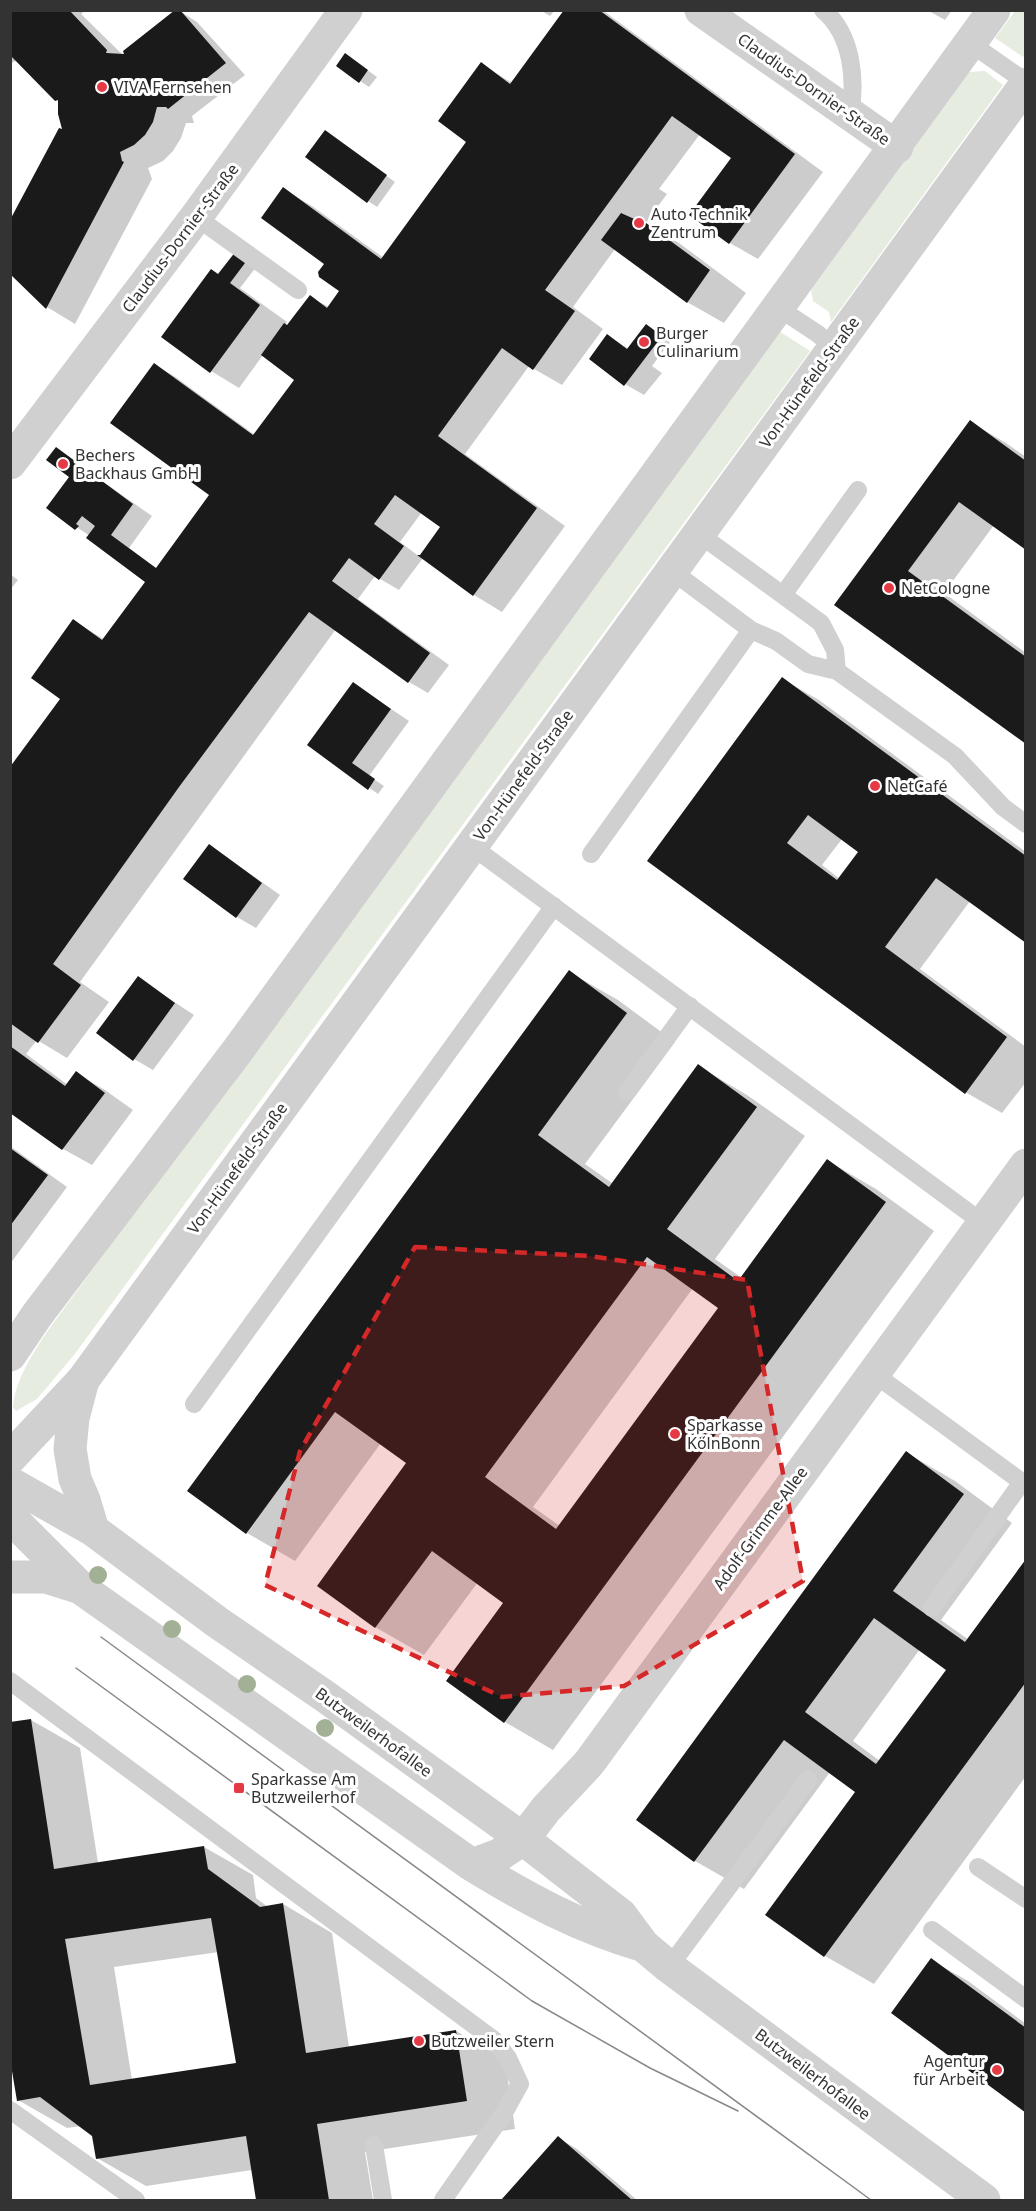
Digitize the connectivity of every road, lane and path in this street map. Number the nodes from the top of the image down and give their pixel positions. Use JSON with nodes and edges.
{"nodes":[{"id":1,"x":346,"y":10,"type":"edge"},
{"id":2,"x":701,"y":10,"type":"edge"},
{"id":3,"x":823,"y":10,"type":"edge"},
{"id":4,"x":994,"y":10,"type":"edge"},
{"id":5,"x":970,"y":43,"type":"junction"},
{"id":6,"x":1026,"y":83,"type":"edge"},
{"id":7,"x":850,"y":116,"type":"junction"},
{"id":8,"x":897,"y":147,"type":"junction"},
{"id":9,"x":196,"y":217,"type":"junction"},
{"id":10,"x":298,"y":290,"type":"dead end"},
{"id":11,"x":777,"y":307,"type":"junction"},
{"id":12,"x":834,"y":348,"type":"junction"},
{"id":13,"x":10,"y":463,"type":"edge"},
{"id":14,"x":858,"y":490,"type":"dead end"},
{"id":15,"x":699,"y":534,"type":"junction"},
{"id":16,"x":672,"y":571,"type":"junction"},
{"id":17,"x":783,"y":595,"type":"junction"},
{"id":18,"x":752,"y":630,"type":"junction"},
{"id":19,"x":837,"y":670,"type":"junction"},
{"id":20,"x":1026,"y":824,"type":"edge"},
{"id":21,"x":470,"y":848,"type":"junction"},
{"id":22,"x":591,"y":854,"type":"dead end"},
{"id":23,"x":554,"y":906,"type":"junction"},
{"id":24,"x":690,"y":1006,"type":"junction"},
{"id":25,"x":627,"y":1092,"type":"dead end"},
{"id":26,"x":1026,"y":1165,"type":"edge"},
{"id":27,"x":983,"y":1223,"type":"junction"},
{"id":28,"x":10,"y":1355,"type":"edge"},
{"id":29,"x":873,"y":1373,"type":"junction"},
{"id":30,"x":84,"y":1380,"type":"junction"},
{"id":31,"x":194,"y":1404,"type":"dead end"},
{"id":32,"x":10,"y":1458,"type":"edge"},
{"id":33,"x":10,"y":1483,"type":"edge"},
{"id":34,"x":1024,"y":1484,"type":"edge"},
{"id":35,"x":10,"y":1510,"type":"edge"},
{"id":36,"x":93,"y":1530,"type":"junction"},
{"id":37,"x":10,"y":1577,"type":"edge"},
{"id":38,"x":82,"y":1588,"type":"junction"},
{"id":39,"x":932,"y":1608,"type":"dead end"},
{"id":40,"x":10,"y":1681,"type":"edge"},
{"id":41,"x":808,"y":1780,"type":"dead end"},
{"id":42,"x":523,"y":1839,"type":"junction"},
{"id":43,"x":472,"y":1865,"type":"junction"},
{"id":44,"x":978,"y":1867,"type":"dead end"},
{"id":45,"x":1026,"y":1899,"type":"edge"},
{"id":46,"x":932,"y":1930,"type":"dead end"},
{"id":47,"x":644,"y":1946,"type":"junction"},
{"id":48,"x":669,"y":1967,"type":"junction"},
{"id":49,"x":1026,"y":1999,"type":"edge"},
{"id":50,"x":10,"y":2110,"type":"edge"},
{"id":51,"x":374,"y":2145,"type":"dead end"},
{"id":52,"x":136,"y":2200,"type":"edge"},
{"id":53,"x":383,"y":2200,"type":"edge"},
{"id":54,"x":443,"y":2200,"type":"edge"},
{"id":55,"x":984,"y":2200,"type":"edge"}],
"edges":[{"from":1,"to":9,"type":"street","name":"Claudius-Dornier-Straße"},
{"from":2,"to":7,"type":"street","name":"Claudius-Dornier-Straße"},
{"from":3,"to":7,"type":"lane"},
{"from":4,"to":5,"type":"street"},
{"from":5,"to":6,"type":"lane"},
{"from":5,"to":8,"type":"street"},
{"from":6,"to":12,"type":"street","name":"Von-Hünefeld-Straße"},
{"from":7,"to":8,"type":"street","name":"Claudius-Dornier-Straße"},
{"from":8,"to":11,"type":"street"},
{"from":9,"to":10,"type":"lane"},
{"from":9,"to":13,"type":"street","name":"Claudius-Dornier-Straße"},
{"from":11,"to":12,"type":"lane"},
{"from":11,"to":28,"type":"street"},
{"from":12,"to":15,"type":"street","name":"Von-Hünefeld-Straße"},
{"from":14,"to":17,"type":"lane"},
{"from":15,"to":16,"type":"street","name":"Von-Hünefeld-Straße"},
{"from":15,"to":17,"type":"lane"},
{"from":16,"to":18,"type":"lane"},
{"from":16,"to":21,"type":"street","name":"Von-Hünefeld-Straße"},
{"from":17,"to":19,"type":"lane"},
{"from":18,"to":19,"type":"lane"},
{"from":18,"to":22,"type":"lane"},
{"from":19,"to":20,"type":"lane"},
{"from":21,"to":23,"type":"lane"},
{"from":21,"to":30,"type":"street","name":"Von-Hünefeld-Straße"},
{"from":23,"to":24,"type":"lane"},
{"from":23,"to":31,"type":"lane"},
{"from":24,"to":25,"type":"lane"},
{"from":24,"to":27,"type":"lane"},
{"from":26,"to":27,"type":"street","name":"Adolf-Grimme-Allee"},
{"from":27,"to":29,"type":"street","name":"Adolf-Grimme-Allee"},
{"from":29,"to":34,"type":"lane"},
{"from":29,"to":42,"type":"street","name":"Adolf-Grimme-Allee"},
{"from":30,"to":32,"type":"street","name":"Von-Hünefeld-Straße"},
{"from":30,"to":36,"type":"street"},
{"from":33,"to":36,"type":"street","name":"Butzweilerhofallee"},
{"from":34,"to":39,"type":"lane"},
{"from":35,"to":38,"type":"street","name":"Butzweilerhofallee"},
{"from":36,"to":42,"type":"street","name":"Butzweilerhofallee"},
{"from":37,"to":38,"type":"street","name":"Butzweilerhofallee"},
{"from":38,"to":43,"type":"street","name":"Butzweilerhofallee"},
{"from":40,"to":54,"type":"lane"},
{"from":41,"to":48,"type":"lane"},
{"from":42,"to":43,"type":"street","name":"Adolf-Grimme-Allee"},
{"from":42,"to":47,"type":"street","name":"Butzweilerhofallee"},
{"from":43,"to":47,"type":"street","name":"Butzweilerhofallee"},
{"from":44,"to":45,"type":"lane"},
{"from":46,"to":49,"type":"lane"},
{"from":47,"to":48,"type":"street","name":"Butzweilerhofallee"},
{"from":48,"to":55,"type":"street","name":"Butzweilerhofallee"},
{"from":50,"to":52,"type":"lane"},
{"from":51,"to":53,"type":"lane"}]}
